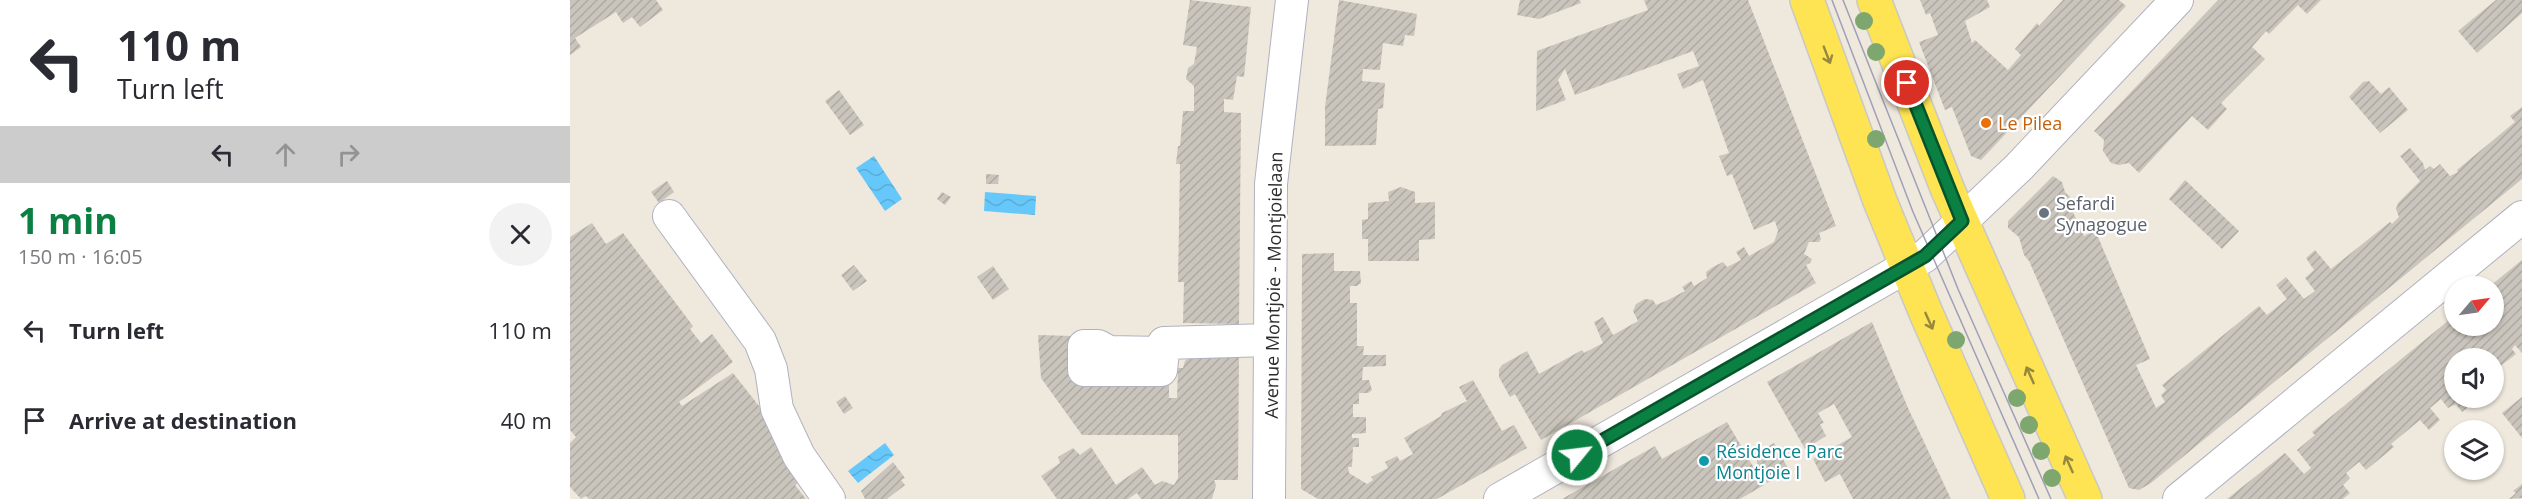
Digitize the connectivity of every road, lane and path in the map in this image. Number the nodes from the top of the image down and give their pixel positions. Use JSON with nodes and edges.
{"nodes":[{"id":1,"x":1292,"y":0,"type":"edge"},
{"id":2,"x":1807,"y":0,"type":"edge"},
{"id":3,"x":1874,"y":0,"type":"edge"},
{"id":4,"x":2177,"y":0,"type":"edge"},
{"id":5,"x":669,"y":216,"type":"dead end"},
{"id":6,"x":2522,"y":217,"type":"edge"},
{"id":7,"x":1962,"y":221,"type":"junction"},
{"id":8,"x":1907,"y":267,"type":"junction"},
{"id":9,"x":1270,"y":340,"type":"junction"},
{"id":10,"x":1162,"y":352,"type":"dead end"},
{"id":11,"x":829,"y":499,"type":"edge"},
{"id":12,"x":1269,"y":499,"type":"edge"},
{"id":13,"x":1500,"y":499,"type":"edge"},
{"id":14,"x":2008,"y":499,"type":"edge"},
{"id":15,"x":2085,"y":499,"type":"edge"},
{"id":16,"x":2179,"y":499,"type":"edge"}],
"edges":[{"from":1,"to":9,"type":"street","name":"Avenue Montjoie - Montjoielaan"},
{"from":2,"to":8,"type":"main road","one_way":true},
{"from":3,"to":7,"type":"main road"},
{"from":4,"to":7,"type":"street"},
{"from":5,"to":11,"type":"street"},
{"from":6,"to":16,"type":"street"},
{"from":7,"to":8,"type":"street"},
{"from":15,"to":7,"type":"main road","one_way":true},
{"from":8,"to":13,"type":"street"},
{"from":8,"to":14,"type":"main road","one_way":true},
{"from":9,"to":10,"type":"street"},
{"from":9,"to":12,"type":"street","name":"Avenue Montjoie - Montjoielaan"}]}
